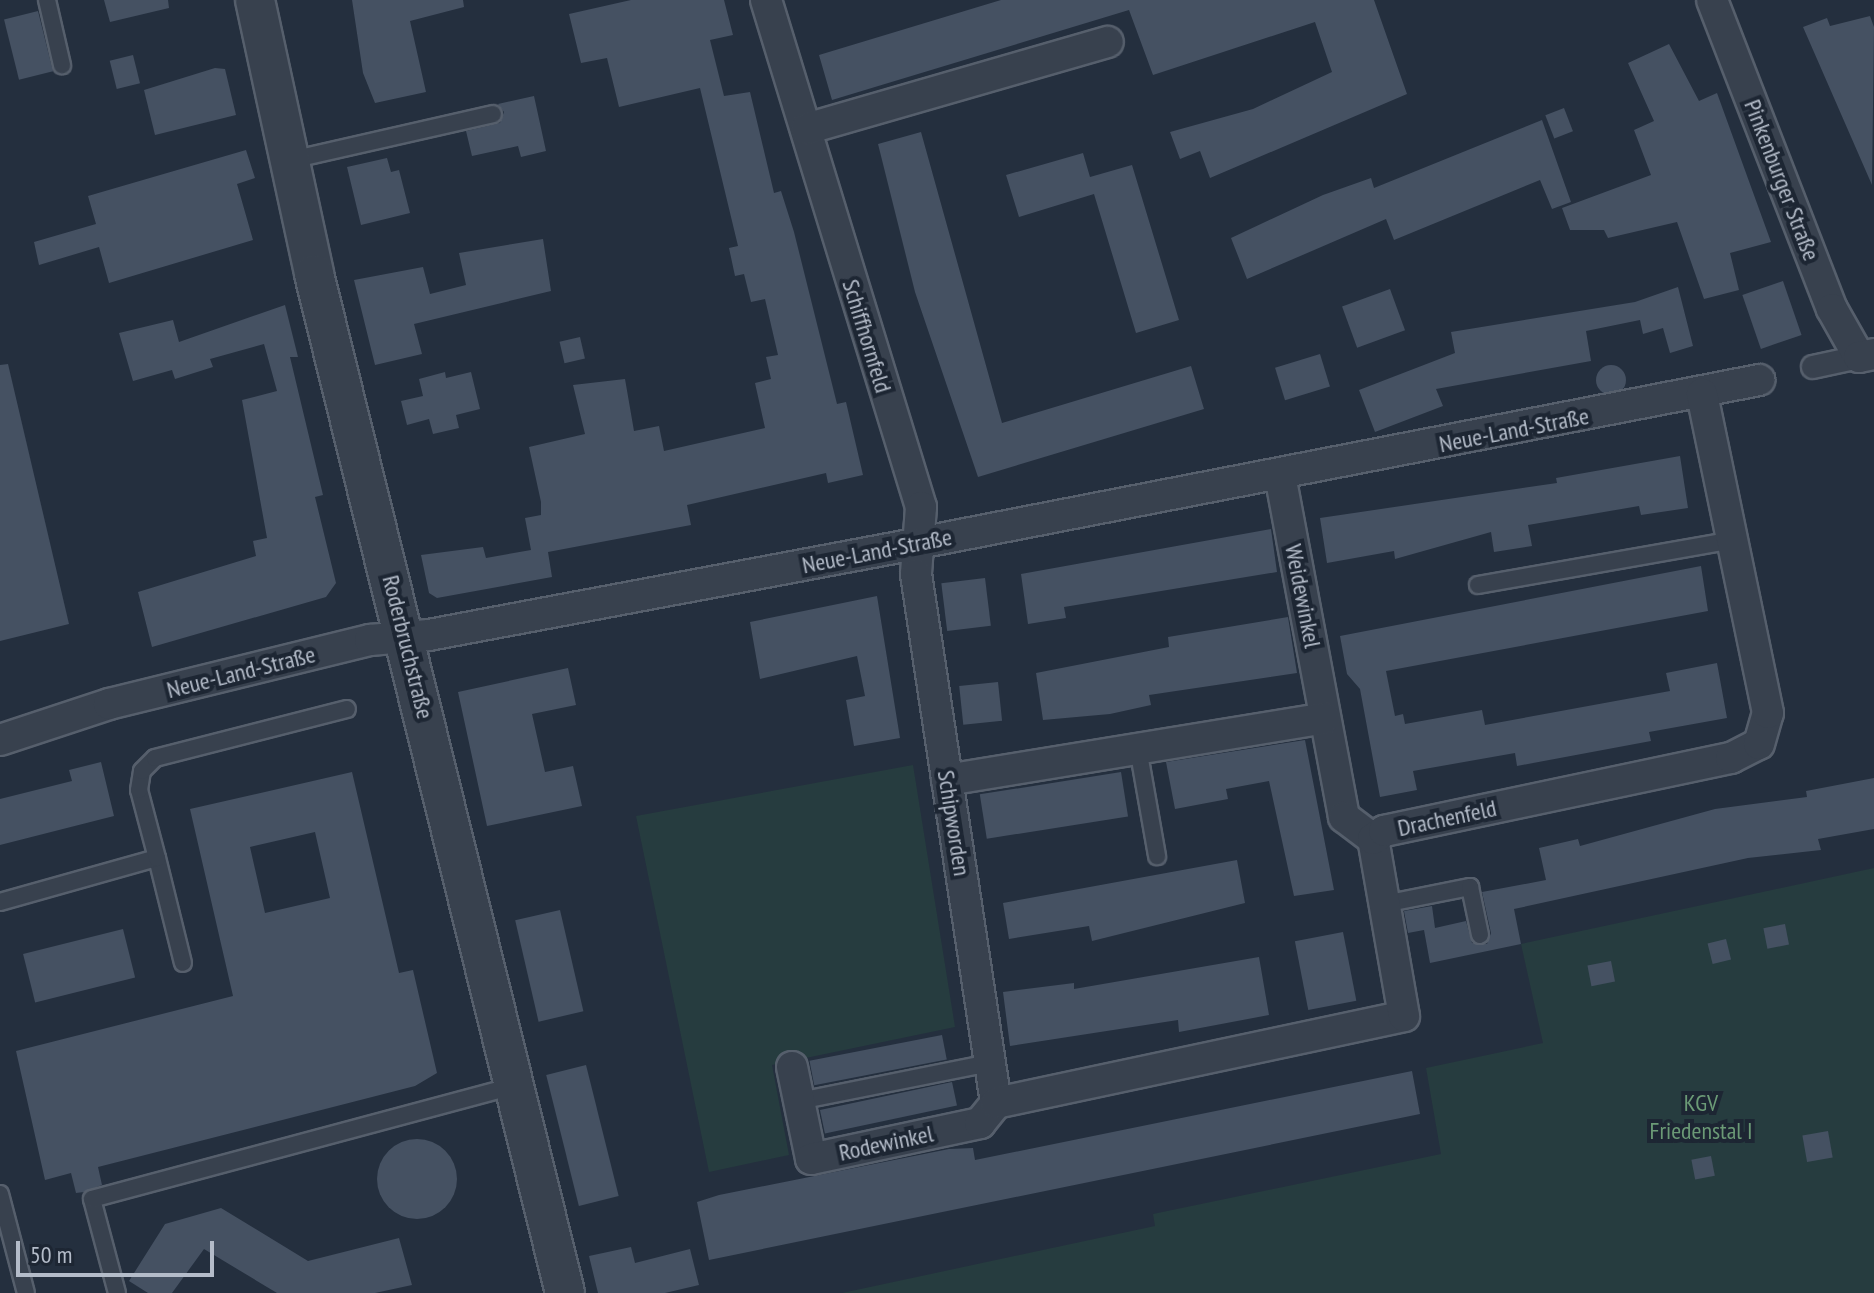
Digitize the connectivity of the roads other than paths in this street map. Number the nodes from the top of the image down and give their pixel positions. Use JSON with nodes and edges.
{"nodes":[{"id":1,"x":47,"y":0,"type":"edge"},
{"id":2,"x":255,"y":0,"type":"edge"},
{"id":3,"x":766,"y":0,"type":"edge"},
{"id":4,"x":1712,"y":0,"type":"edge"},
{"id":5,"x":1108,"y":42,"type":"dead end"},
{"id":6,"x":62,"y":65,"type":"dead end"},
{"id":7,"x":493,"y":114,"type":"dead end"},
{"id":8,"x":806,"y":129,"type":"junction"},
{"id":9,"x":291,"y":160,"type":"junction"},
{"id":10,"x":1866,"y":355,"type":"edge"},
{"id":11,"x":1813,"y":367,"type":"dead end"},
{"id":12,"x":1759,"y":380,"type":"dead end"},
{"id":13,"x":1702,"y":394,"type":"junction"},
{"id":14,"x":1280,"y":475,"type":"junction"},
{"id":15,"x":1732,"y":540,"type":"junction"},
{"id":16,"x":919,"y":543,"type":"junction"},
{"id":17,"x":1478,"y":585,"type":"dead end"},
{"id":18,"x":406,"y":637,"type":"junction"},
{"id":19,"x":347,"y":709,"type":"dead end"},
{"id":20,"x":1325,"y":718,"type":"junction"},
{"id":21,"x":0,"y":740,"type":"edge"},
{"id":22,"x":1138,"y":748,"type":"junction"},
{"id":23,"x":947,"y":780,"type":"junction"},
{"id":24,"x":1373,"y":839,"type":"junction"},
{"id":25,"x":1157,"y":856,"type":"dead end"},
{"id":26,"x":157,"y":858,"type":"junction"},
{"id":27,"x":0,"y":902,"type":"edge"},
{"id":28,"x":1384,"y":904,"type":"junction"},
{"id":29,"x":1480,"y":935,"type":"dead end"},
{"id":30,"x":183,"y":963,"type":"dead end"},
{"id":31,"x":990,"y":1063,"type":"junction"},
{"id":32,"x":792,"y":1067,"type":"dead end"},
{"id":33,"x":515,"y":1085,"type":"junction"},
{"id":34,"x":799,"y":1101,"type":"junction"},
{"id":35,"x":996,"y":1103,"type":"junction"},
{"id":36,"x":0,"y":1194,"type":"edge"},
{"id":37,"x":26,"y":1293,"type":"edge"},
{"id":38,"x":117,"y":1293,"type":"edge"},
{"id":39,"x":565,"y":1293,"type":"edge"}],
"edges":[{"from":1,"to":6,"type":"lane"},
{"from":2,"to":9,"type":"street","name":"Roderbruchstraße"},
{"from":3,"to":8,"type":"street","name":"Schiffhornfeld"},
{"from":4,"to":10,"type":"street","name":"Pinkenburger Straße"},
{"from":5,"to":8,"type":"street"},
{"from":7,"to":9,"type":"lane"},
{"from":8,"to":16,"type":"street","name":"Schiffhornfeld"},
{"from":9,"to":18,"type":"street","name":"Roderbruchstraße"},
{"from":10,"to":11,"type":"street"},
{"from":12,"to":13,"type":"street","name":"Neue-Land-Straße"},
{"from":13,"to":14,"type":"street","name":"Neue-Land-Straße"},
{"from":13,"to":15,"type":"street","name":"Drachenfeld"},
{"from":14,"to":16,"type":"street","name":"Neue-Land-Straße"},
{"from":14,"to":20,"type":"street","name":"Weidewinkel"},
{"from":15,"to":17,"type":"lane"},
{"from":15,"to":24,"type":"street","name":"Drachenfeld"},
{"from":16,"to":18,"type":"street","name":"Neue-Land-Straße"},
{"from":16,"to":23,"type":"street","name":"Schipworden"},
{"from":18,"to":21,"type":"street","name":"Neue-Land-Straße"},
{"from":18,"to":33,"type":"street","name":"Roderbruchstraße"},
{"from":19,"to":26,"type":"lane"},
{"from":20,"to":22,"type":"street"},
{"from":20,"to":24,"type":"street","name":"Weidewinkel"},
{"from":22,"to":23,"type":"street"},
{"from":22,"to":25,"type":"lane"},
{"from":23,"to":31,"type":"street","name":"Schipworden"},
{"from":24,"to":28,"type":"street","name":"Drachenfeld"},
{"from":26,"to":27,"type":"lane"},
{"from":26,"to":30,"type":"lane"},
{"from":28,"to":29,"type":"lane"},
{"from":28,"to":35,"type":"street","name":"Drachenfeld"},
{"from":31,"to":34,"type":"lane"},
{"from":31,"to":35,"type":"street","name":"Schipworden"},
{"from":32,"to":34,"type":"street","name":"Rodewinkel"},
{"from":33,"to":38,"type":"lane"},
{"from":33,"to":39,"type":"street","name":"Roderbruchstraße"},
{"from":34,"to":35,"type":"street","name":"Rodewinkel"},
{"from":36,"to":37,"type":"lane"}]}
